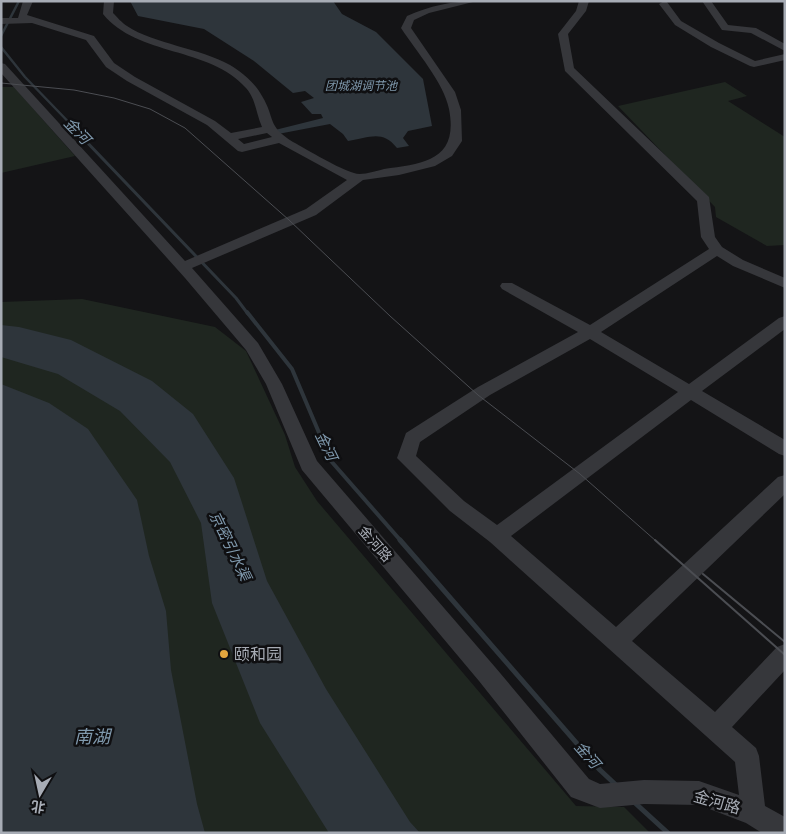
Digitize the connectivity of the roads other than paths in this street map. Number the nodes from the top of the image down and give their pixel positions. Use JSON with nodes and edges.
{"nodes":[{"id":1,"x":28,"y":1,"type":"edge"},
{"id":2,"x":109,"y":1,"type":"edge"},
{"id":3,"x":473,"y":1,"type":"edge"},
{"id":4,"x":584,"y":1,"type":"edge"},
{"id":5,"x":706,"y":1,"type":"edge"},
{"id":6,"x":664,"y":4,"type":"dead end"},
{"id":7,"x":31,"y":20,"type":"junction"},
{"id":8,"x":1,"y":21,"type":"edge"},
{"id":9,"x":785,"y":48,"type":"edge"},
{"id":10,"x":785,"y":57,"type":"edge"},
{"id":11,"x":1,"y":66,"type":"edge"},
{"id":12,"x":269,"y":129,"type":"junction"},
{"id":13,"x":229,"y":137,"type":"junction"},
{"id":14,"x":281,"y":139,"type":"junction"},
{"id":15,"x":355,"y":179,"type":"junction"},
{"id":16,"x":716,"y":250,"type":"junction"},
{"id":17,"x":186,"y":265,"type":"junction"},
{"id":18,"x":785,"y":284,"type":"edge"},
{"id":19,"x":507,"y":286,"type":"dead end"},
{"id":20,"x":785,"y":321,"type":"edge"},
{"id":21,"x":590,"y":332,"type":"junction"},
{"id":22,"x":689,"y":392,"type":"junction"},
{"id":23,"x":785,"y":449,"type":"edge"},
{"id":24,"x":785,"y":482,"type":"edge"},
{"id":25,"x":497,"y":536,"type":"junction"},
{"id":26,"x":617,"y":641,"type":"junction"},
{"id":27,"x":785,"y":654,"type":"edge"},
{"id":28,"x":716,"y":728,"type":"junction"},
{"id":29,"x":753,"y":813,"type":"junction"},
{"id":30,"x":785,"y":832,"type":"edge"}],
"edges":[{"from":1,"to":7,"type":"street"},
{"from":2,"to":12,"type":"street"},
{"from":3,"to":15,"type":"street"},
{"from":4,"to":16,"type":"street"},
{"from":5,"to":9,"type":"street"},
{"from":6,"to":10,"type":"street"},
{"from":7,"to":8,"type":"street"},
{"from":7,"to":13,"type":"street"},
{"from":11,"to":17,"type":"street","name":"金河路"},
{"from":12,"to":13,"type":"street"},
{"from":12,"to":14,"type":"street"},
{"from":13,"to":14,"type":"street"},
{"from":14,"to":15,"type":"street"},
{"from":15,"to":17,"type":"street"},
{"from":16,"to":18,"type":"street"},
{"from":16,"to":21,"type":"street"},
{"from":17,"to":29,"type":"street","name":"金河路"},
{"from":19,"to":21,"type":"street"},
{"from":20,"to":22,"type":"street"},
{"from":21,"to":22,"type":"street"},
{"from":21,"to":25,"type":"street"},
{"from":22,"to":23,"type":"street"},
{"from":22,"to":25,"type":"street"},
{"from":24,"to":26,"type":"street"},
{"from":25,"to":26,"type":"street"},
{"from":26,"to":28,"type":"street"},
{"from":27,"to":28,"type":"street"},
{"from":28,"to":29,"type":"street"},
{"from":29,"to":30,"type":"street","name":"金河路"}]}
